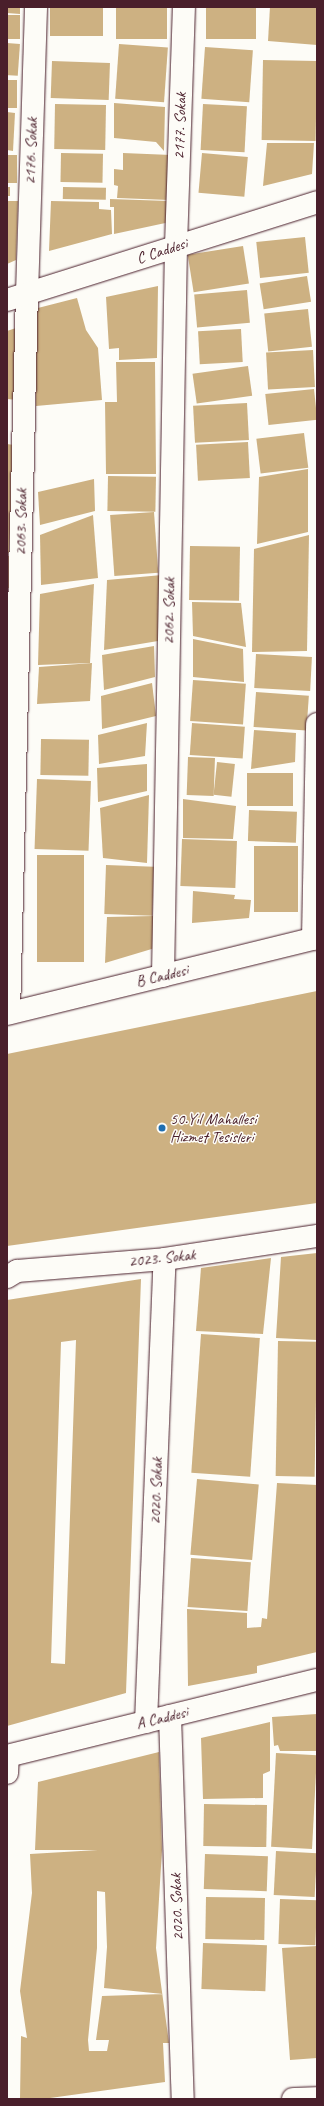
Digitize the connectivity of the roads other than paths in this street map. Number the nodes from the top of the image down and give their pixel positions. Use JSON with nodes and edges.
{"nodes":[{"id":1,"x":36,"y":7,"type":"edge"},
{"id":2,"x":184,"y":7,"type":"edge"},
{"id":3,"x":317,"y":202,"type":"edge"},
{"id":4,"x":176,"y":246,"type":"junction"},
{"id":5,"x":17,"y":297,"type":"edge"},
{"id":6,"x":317,"y":724,"type":"edge"},
{"id":7,"x":315,"y":939,"type":"edge"},
{"id":8,"x":163,"y":976,"type":"junction"},
{"id":9,"x":8,"y":1013,"type":"edge"},
{"id":10,"x":317,"y":1236,"type":"edge"},
{"id":11,"x":165,"y":1259,"type":"junction"},
{"id":12,"x":7,"y":1277,"type":"edge"},
{"id":13,"x":317,"y":1680,"type":"edge"},
{"id":14,"x":170,"y":1716,"type":"junction"},
{"id":15,"x":146,"y":1722,"type":"junction"},
{"id":16,"x":7,"y":1762,"type":"edge"},
{"id":17,"x":317,"y":2098,"type":"edge"},
{"id":18,"x":184,"y":2099,"type":"edge"},
{"id":19,"x":293,"y":2099,"type":"edge"}],
"edges":[{"from":1,"to":5,"type":"street","name":"2176. Sokak"},
{"from":2,"to":4,"type":"street","name":"2177. Sokak"},
{"from":3,"to":4,"type":"street","name":"C Caddesi"},
{"from":4,"to":5,"type":"street","name":"C Caddesi"},
{"from":4,"to":8,"type":"street","name":"2062. Sokak"},
{"from":5,"to":9,"type":"street","name":"2063. Sokak"},
{"from":6,"to":7,"type":"street"},
{"from":7,"to":8,"type":"street","name":"B Caddesi"},
{"from":8,"to":9,"type":"street","name":"B Caddesi"},
{"from":10,"to":11,"type":"street","name":"2023. Sokak"},
{"from":11,"to":12,"type":"street","name":"2023. Sokak"},
{"from":11,"to":15,"type":"street","name":"2020. Sokak"},
{"from":13,"to":14,"type":"street","name":"A Caddesi"},
{"from":14,"to":15,"type":"street","name":"A Caddesi"},
{"from":14,"to":18,"type":"street","name":"2020. Sokak"},
{"from":15,"to":16,"type":"street","name":"A Caddesi"},
{"from":17,"to":19,"type":"street"}]}
